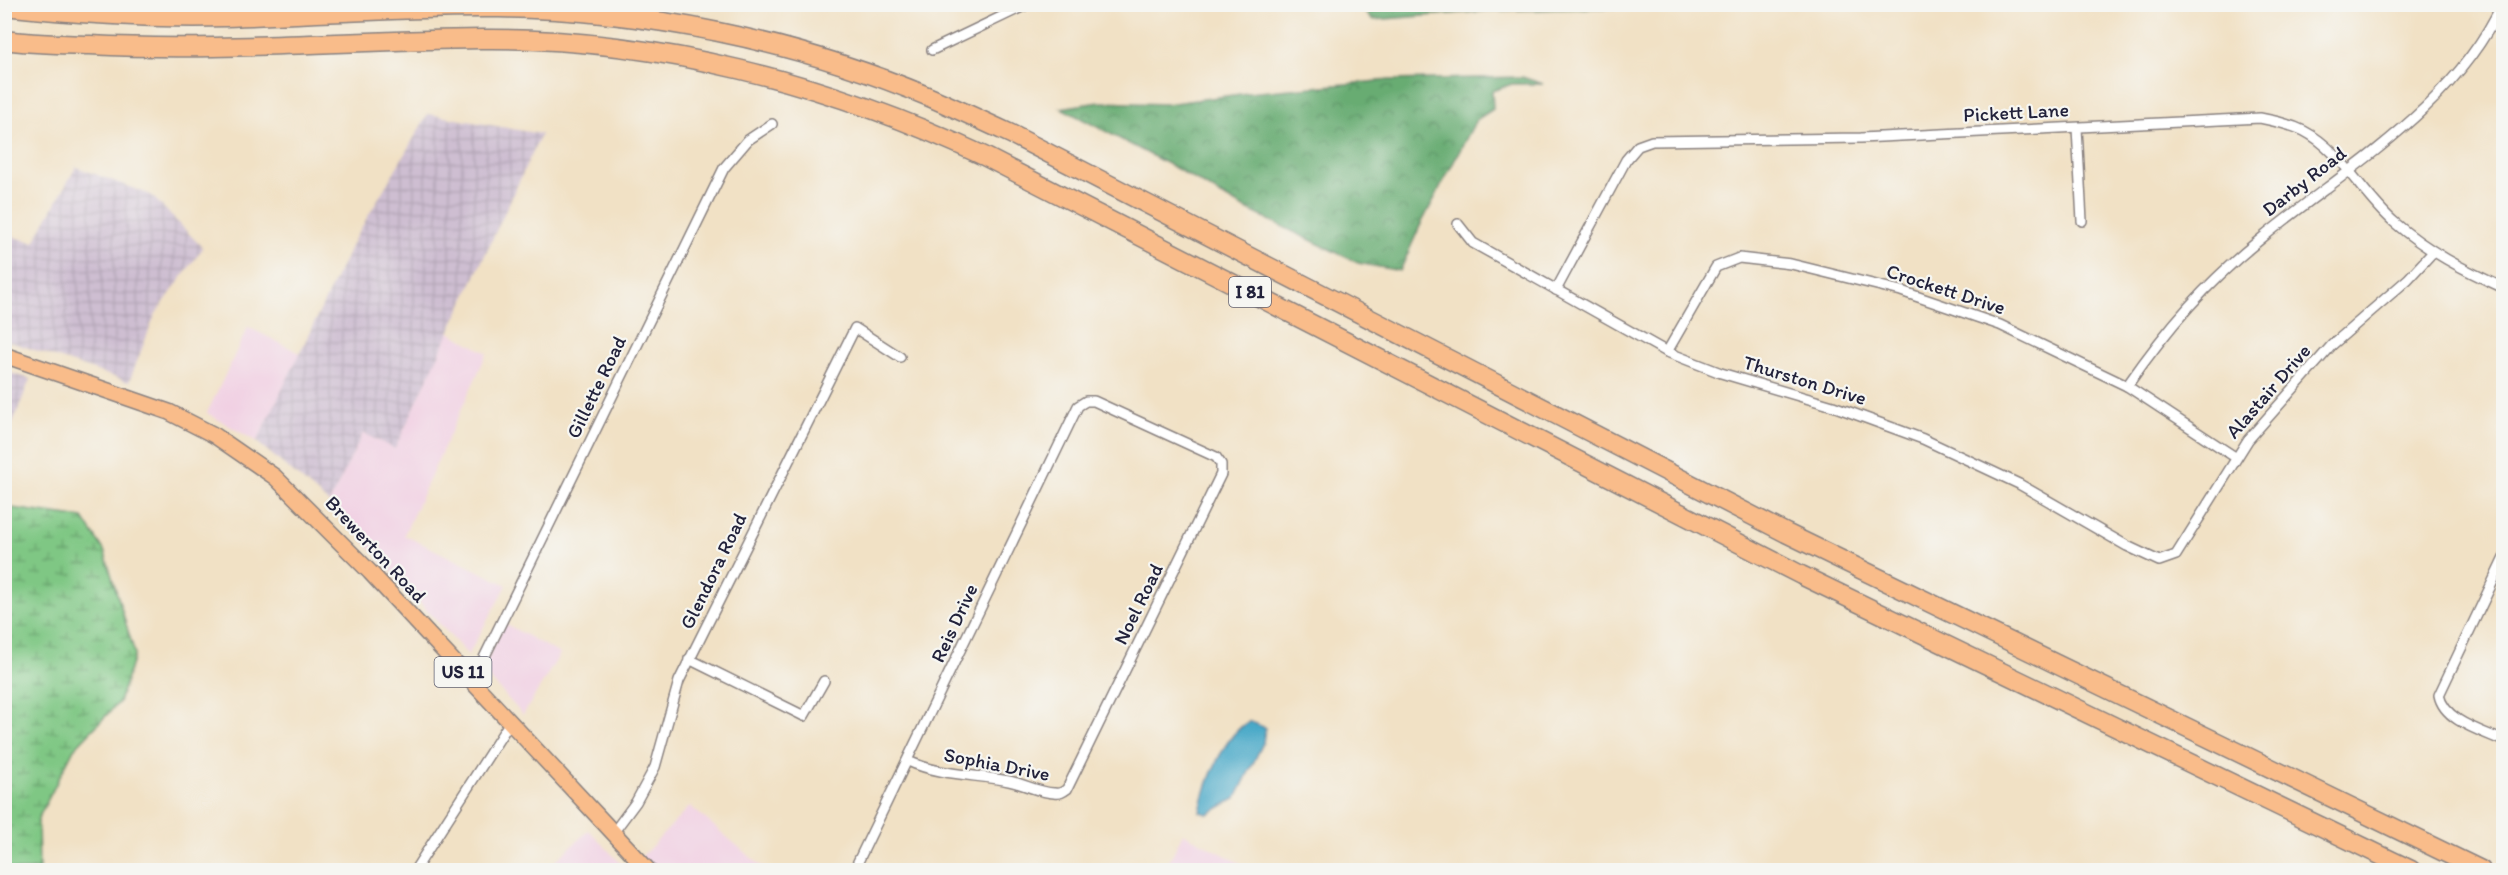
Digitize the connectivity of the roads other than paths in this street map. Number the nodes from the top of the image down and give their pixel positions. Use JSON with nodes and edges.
{"nodes":[{"id":1,"x":1028,"y":4,"type":"edge"},
{"id":2,"x":2502,"y":4,"type":"edge"},
{"id":3,"x":4,"y":6,"type":"edge"},
{"id":4,"x":4,"y":40,"type":"edge"},
{"id":5,"x":932,"y":50,"type":"dead end"},
{"id":6,"x":772,"y":124,"type":"dead end"},
{"id":7,"x":2076,"y":128,"type":"junction"},
{"id":8,"x":2346,"y":171,"type":"junction"},
{"id":9,"x":2082,"y":221,"type":"dead end"},
{"id":10,"x":1458,"y":224,"type":"dead end"},
{"id":11,"x":2433,"y":252,"type":"junction"},
{"id":12,"x":2504,"y":288,"type":"edge"},
{"id":13,"x":1556,"y":290,"type":"junction"},
{"id":14,"x":1667,"y":352,"type":"junction"},
{"id":15,"x":4,"y":355,"type":"edge"},
{"id":16,"x":900,"y":357,"type":"dead end"},
{"id":17,"x":2127,"y":386,"type":"junction"},
{"id":18,"x":1094,"y":401,"type":"joint"},
{"id":19,"x":2235,"y":457,"type":"junction"},
{"id":20,"x":2150,"y":558,"type":"joint"},
{"id":21,"x":2504,"y":558,"type":"edge"},
{"id":22,"x":689,"y":659,"type":"junction"},
{"id":23,"x":469,"y":678,"type":"junction"},
{"id":24,"x":824,"y":681,"type":"dead end"},
{"id":25,"x":510,"y":722,"type":"junction"},
{"id":26,"x":2504,"y":741,"type":"edge"},
{"id":27,"x":908,"y":761,"type":"junction"},
{"id":28,"x":1073,"y":779,"type":"joint"},
{"id":29,"x":613,"y":832,"type":"junction"},
{"id":30,"x":415,"y":870,"type":"edge"},
{"id":31,"x":648,"y":870,"type":"edge"},
{"id":32,"x":854,"y":870,"type":"edge"},
{"id":33,"x":2411,"y":870,"type":"edge"},
{"id":34,"x":2481,"y":870,"type":"edge"}],
"edges":[{"from":1,"to":5,"type":"street"},
{"from":2,"to":8,"type":"street","name":"Darby Road"},
{"from":3,"to":34,"type":"highway","number":"I 81"},
{"from":4,"to":33,"type":"highway","number":"I 81"},
{"from":6,"to":23,"type":"street","name":"Gillette Road"},
{"from":7,"to":8,"type":"street","name":"Pickett Lane"},
{"from":7,"to":9,"type":"street"},
{"from":7,"to":13,"type":"street","name":"Pickett Lane"},
{"from":8,"to":11,"type":"street","name":"Pickett Lane"},
{"from":8,"to":17,"type":"street","name":"Darby Road"},
{"from":10,"to":13,"type":"street","name":"Thurston Drive"},
{"from":11,"to":12,"type":"street","name":"Pickett Lane"},
{"from":11,"to":19,"type":"street","name":"Alastair Drive"},
{"from":13,"to":14,"type":"street","name":"Thurston Drive"},
{"from":14,"to":17,"type":"street","name":"Crockett Drive"},
{"from":14,"to":20,"type":"street","name":"Thurston Drive"},
{"from":15,"to":23,"type":"main road","name":"Brewerton Road","number":"US 11"},
{"from":16,"to":22,"type":"street","name":"Glendora Road"},
{"from":17,"to":19,"type":"street","name":"Crockett Drive"},
{"from":18,"to":27,"type":"street","name":"Reis Drive"},
{"from":18,"to":28,"type":"street","name":"Noel Road"},
{"from":19,"to":20,"type":"street","name":"Alastair Drive"},
{"from":21,"to":26,"type":"street"},
{"from":22,"to":24,"type":"street"},
{"from":22,"to":29,"type":"street","name":"Glendora Road"},
{"from":23,"to":25,"type":"main road","name":"Brewerton Road","number":"US 11"},
{"from":25,"to":29,"type":"main road","name":"Brewerton Road","number":"US 11"},
{"from":25,"to":30,"type":"street"},
{"from":27,"to":28,"type":"street","name":"Sophia Drive"},
{"from":27,"to":32,"type":"street","name":"Reis Drive"},
{"from":29,"to":31,"type":"main road","name":"Brewerton Road","number":"US 11"}]}
